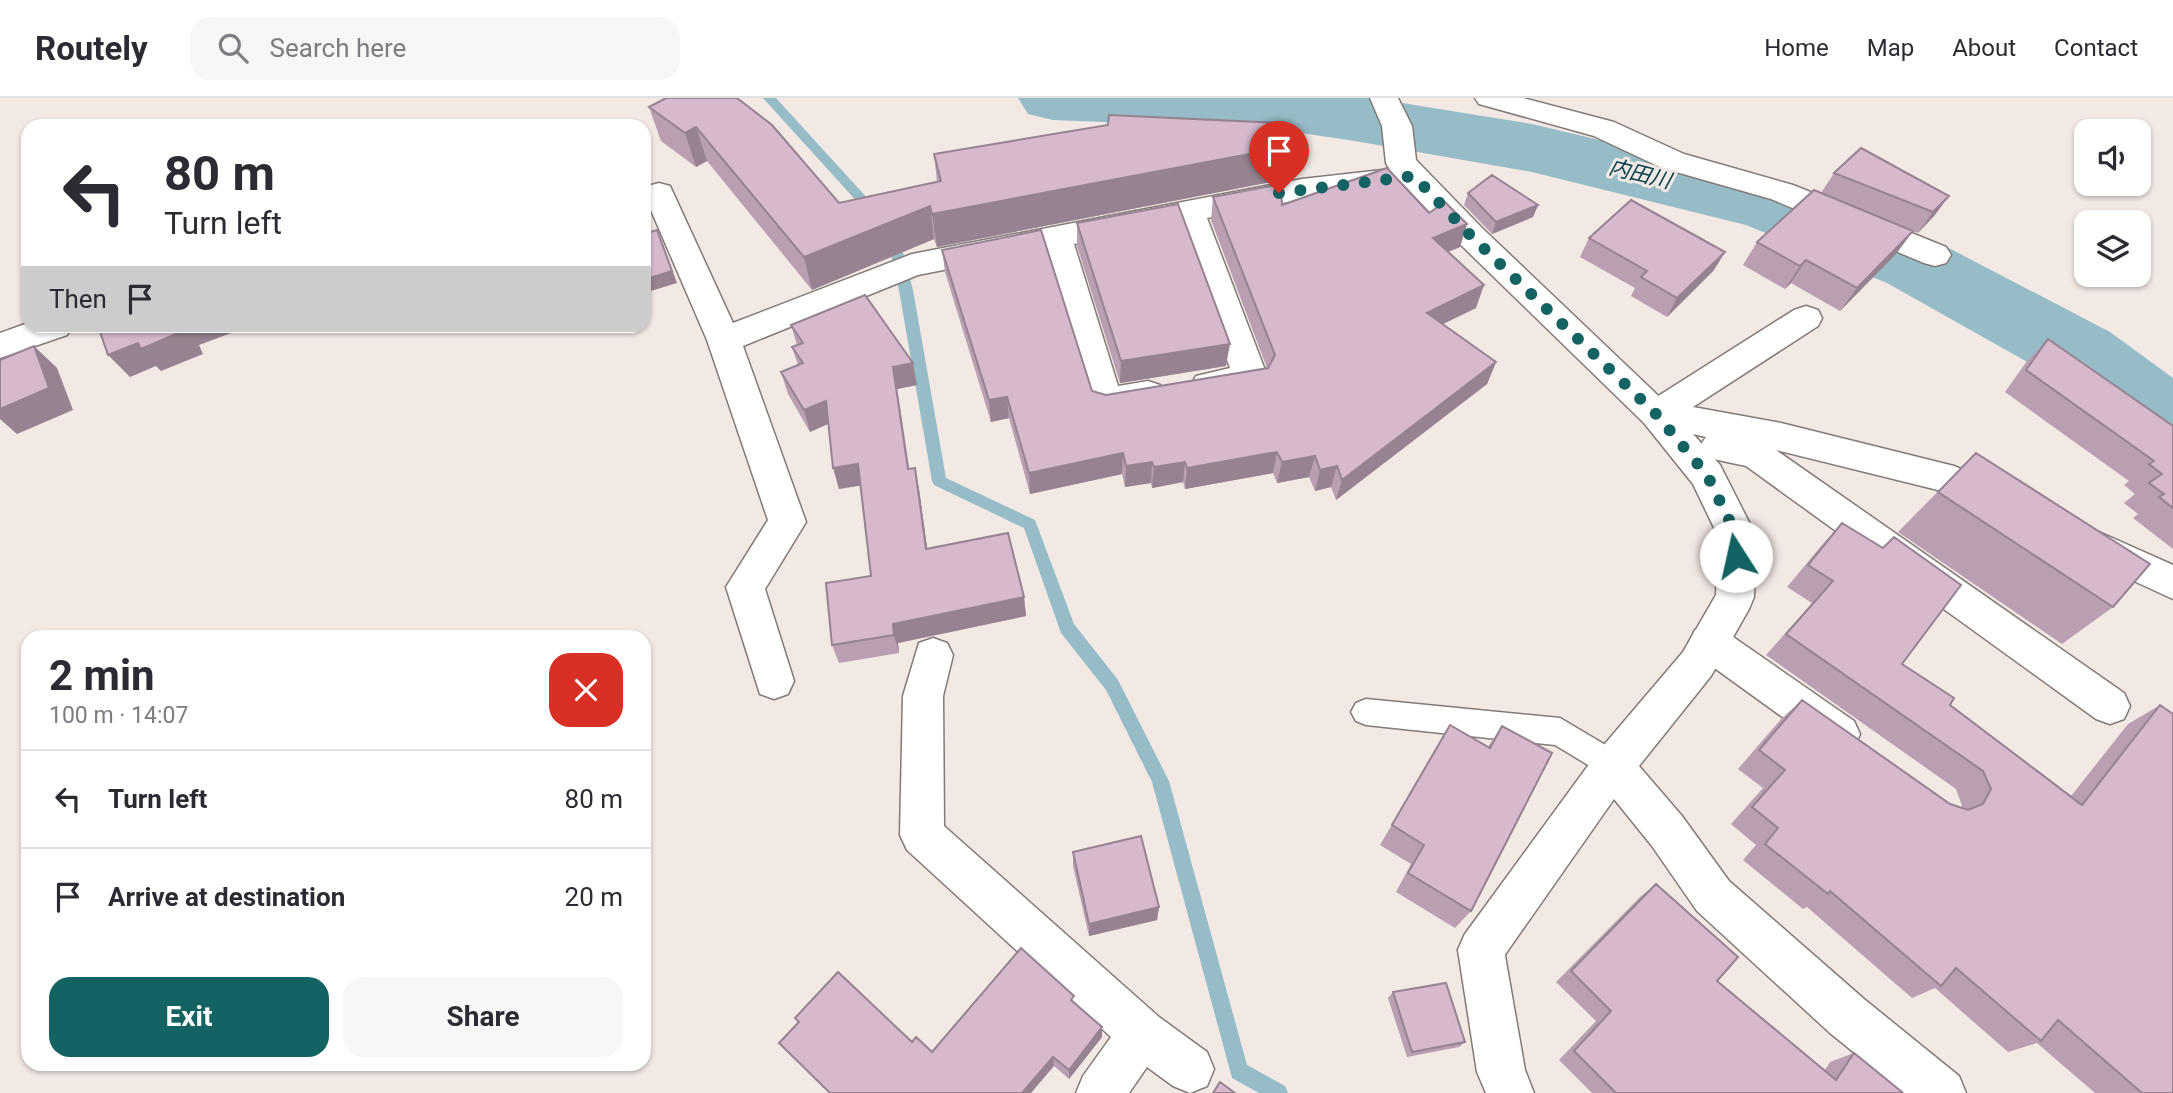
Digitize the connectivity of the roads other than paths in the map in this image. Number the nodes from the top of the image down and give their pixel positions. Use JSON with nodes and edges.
{"nodes":[{"id":1,"x":1384,"y":98,"type":"edge"},
{"id":2,"x":1489,"y":98,"type":"edge"},
{"id":3,"x":1408,"y":169,"type":"junction"},
{"id":4,"x":659,"y":193,"type":"dead end"},
{"id":5,"x":1189,"y":211,"type":"junction"},
{"id":6,"x":1056,"y":237,"type":"junction"},
{"id":7,"x":1935,"y":255,"type":"dead end"},
{"id":8,"x":1806,"y":318,"type":"dead end"},
{"id":9,"x":36,"y":333,"type":"edge"},
{"id":10,"x":724,"y":340,"type":"junction"},
{"id":11,"x":0,"y":346,"type":"edge"},
{"id":12,"x":1666,"y":427,"type":"junction"},
{"id":13,"x":2027,"y":514,"type":"edge"},
{"id":14,"x":2064,"y":532,"type":"edge"},
{"id":15,"x":2173,"y":583,"type":"edge"},
{"id":16,"x":1709,"y":642,"type":"junction"},
{"id":17,"x":933,"y":656,"type":"dead end"},
{"id":18,"x":774,"y":681,"type":"dead end"},
{"id":19,"x":2110,"y":706,"type":"dead end"},
{"id":20,"x":1366,"y":712,"type":"dead end"},
{"id":21,"x":1873,"y":758,"type":"edge"},
{"id":22,"x":1613,"y":766,"type":"junction"},
{"id":23,"x":1142,"y":1034,"type":"junction"},
{"id":24,"x":1190,"y":1069,"type":"dead end"},
{"id":25,"x":1100,"y":1093,"type":"edge"},
{"id":26,"x":1510,"y":1093,"type":"edge"},
{"id":27,"x":1942,"y":1093,"type":"edge"}],
"edges":[{"from":1,"to":3,"type":"street"},
{"from":2,"to":7,"type":"street"},
{"from":3,"to":5,"type":"street"},
{"from":3,"to":12,"type":"street"},
{"from":4,"to":10,"type":"street"},
{"from":5,"to":6,"type":"street"},
{"from":5,"to":6,"type":"street"},
{"from":6,"to":10,"type":"street"},
{"from":8,"to":12,"type":"street"},
{"from":9,"to":11,"type":"street"},
{"from":10,"to":18,"type":"street"},
{"from":12,"to":13,"type":"street"},
{"from":12,"to":16,"type":"street"},
{"from":12,"to":19,"type":"street"},
{"from":14,"to":15,"type":"street"},
{"from":16,"to":21,"type":"street"},
{"from":16,"to":22,"type":"street"},
{"from":17,"to":23,"type":"street"},
{"from":20,"to":22,"type":"lane"},
{"from":22,"to":26,"type":"street"},
{"from":22,"to":27,"type":"street"},
{"from":23,"to":24,"type":"street"},
{"from":23,"to":25,"type":"street"}]}
